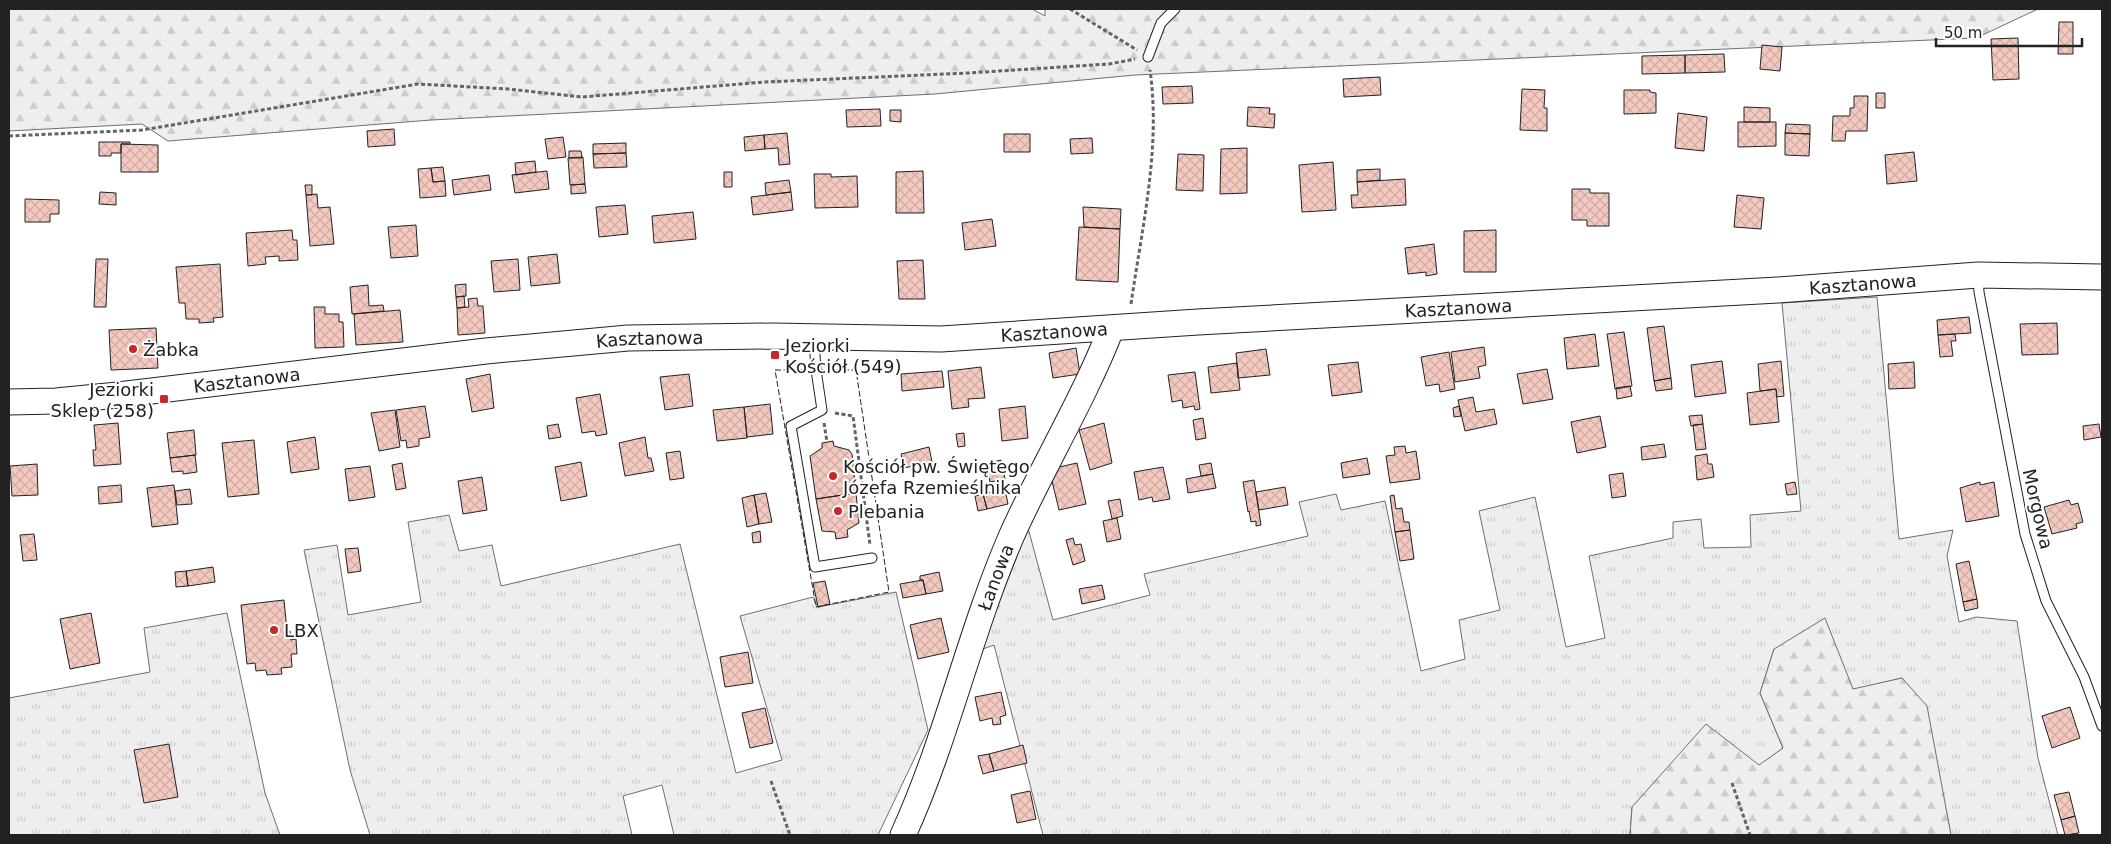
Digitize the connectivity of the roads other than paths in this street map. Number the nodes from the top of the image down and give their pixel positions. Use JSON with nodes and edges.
{"nodes":[{"id":1,"x":1175,"y":9,"type":"edge"},
{"id":2,"x":1148,"y":57,"type":"road end"},
{"id":3,"x":2102,"y":277,"type":"edge"},
{"id":4,"x":1979,"y":281,"type":"junction"},
{"id":5,"x":1120,"y":328,"type":"junction"},
{"id":6,"x":814,"y":337,"type":"junction"},
{"id":7,"x":9,"y":402,"type":"edge"},
{"id":8,"x":872,"y":558,"type":"road end"},
{"id":9,"x":2102,"y":726,"type":"edge"},
{"id":10,"x":902,"y":835,"type":"edge"}],
"edges":[{"from":1,"to":2,"type":"lane"},
{"from":3,"to":4,"type":"street","name":"Kasztanowa"},
{"from":4,"to":5,"type":"street","name":"Kasztanowa"},
{"from":4,"to":9,"type":"lane","name":"Morgowa"},
{"from":5,"to":6,"type":"street","name":"Kasztanowa"},
{"from":5,"to":10,"type":"street","name":"Łanowa"},
{"from":6,"to":7,"type":"street","name":"Kasztanowa"},
{"from":6,"to":8,"type":"lane"}]}
